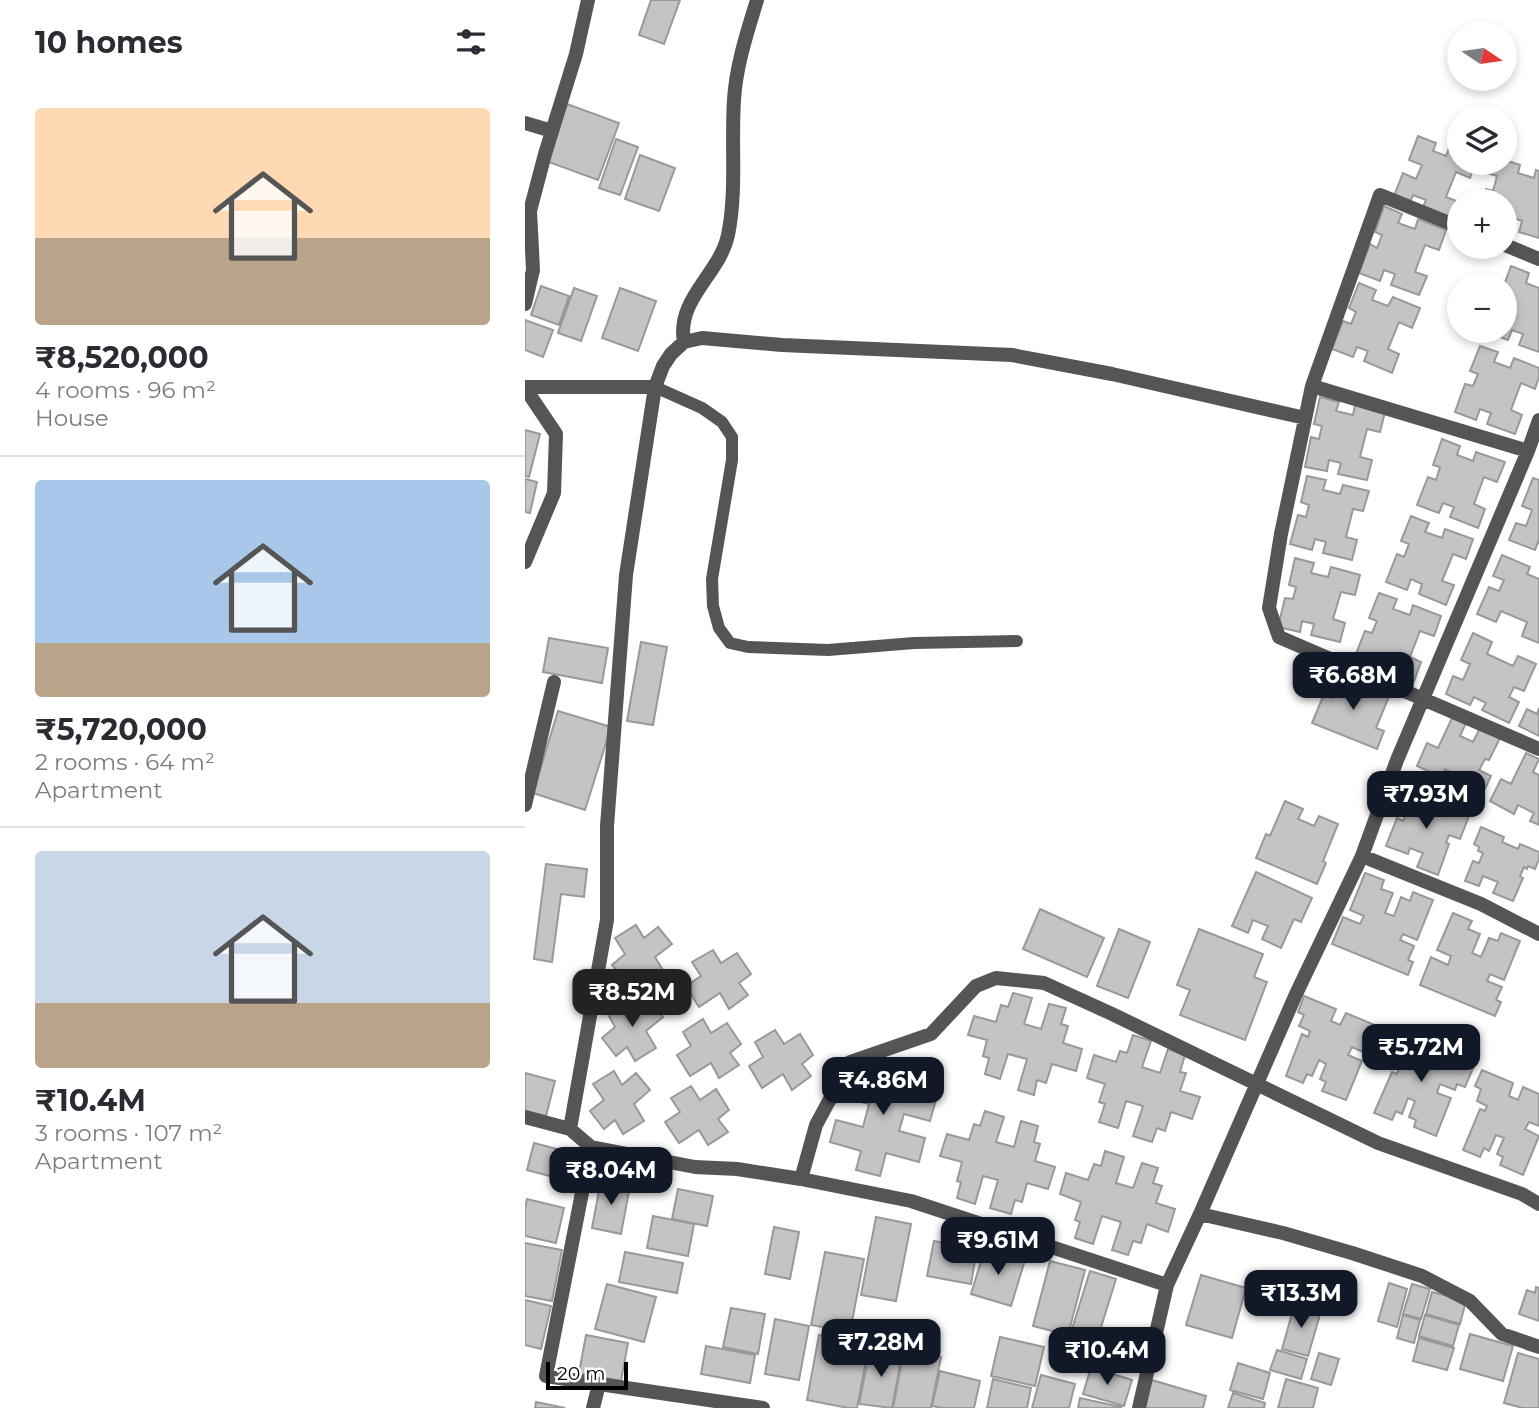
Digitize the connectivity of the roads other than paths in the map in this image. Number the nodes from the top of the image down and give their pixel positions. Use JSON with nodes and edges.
{"nodes":[{"id":1,"x":588,"y":0,"type":"edge"},
{"id":2,"x":757,"y":0,"type":"edge"},
{"id":3,"x":525,"y":123,"type":"edge"},
{"id":4,"x":552,"y":131,"type":"junction"},
{"id":5,"x":1447,"y":222,"type":"edge"},
{"id":6,"x":1517,"y":250,"type":"edge"},
{"id":7,"x":1539,"y":259,"type":"edge"},
{"id":8,"x":525,"y":304,"type":"edge"},
{"id":9,"x":684,"y":342,"type":"junction"},
{"id":10,"x":1312,"y":386,"type":"junction"},
{"id":11,"x":525,"y":387,"type":"edge"},
{"id":12,"x":655,"y":387,"type":"junction"},
{"id":13,"x":1305,"y":418,"type":"junction"},
{"id":14,"x":1539,"y":420,"type":"edge"},
{"id":15,"x":1528,"y":451,"type":"junction"},
{"id":16,"x":525,"y":562,"type":"edge"},
{"id":17,"x":1017,"y":641,"type":"dead end"},
{"id":18,"x":554,"y":682,"type":"dead end"},
{"id":19,"x":1422,"y":700,"type":"junction"},
{"id":20,"x":1539,"y":749,"type":"edge"},
{"id":21,"x":525,"y":805,"type":"edge"},
{"id":22,"x":1362,"y":856,"type":"junction"},
{"id":23,"x":1539,"y":934,"type":"edge"},
{"id":24,"x":1257,"y":1085,"type":"junction"},
{"id":25,"x":525,"y":1117,"type":"edge"},
{"id":26,"x":570,"y":1129,"type":"junction"},
{"id":27,"x":591,"y":1147,"type":"junction"},
{"id":28,"x":801,"y":1179,"type":"junction"},
{"id":29,"x":1539,"y":1204,"type":"edge"},
{"id":30,"x":1200,"y":1214,"type":"junction"},
{"id":31,"x":1167,"y":1285,"type":"junction"},
{"id":32,"x":1539,"y":1347,"type":"edge"},
{"id":33,"x":599,"y":1384,"type":"junction"},
{"id":34,"x":593,"y":1408,"type":"edge"},
{"id":35,"x":763,"y":1408,"type":"edge"},
{"id":36,"x":1139,"y":1408,"type":"edge"}],
"edges":[{"from":1,"to":4,"type":"street"},
{"from":2,"to":9,"type":"street"},
{"from":3,"to":4,"type":"street"},
{"from":4,"to":8,"type":"street"},
{"from":5,"to":10,"type":"street"},
{"from":6,"to":7,"type":"street"},
{"from":9,"to":12,"type":"street"},
{"from":9,"to":13,"type":"street"},
{"from":10,"to":13,"type":"street"},
{"from":10,"to":15,"type":"street"},
{"from":11,"to":12,"type":"street"},
{"from":11,"to":16,"type":"street"},
{"from":12,"to":17,"type":"lane"},
{"from":12,"to":26,"type":"street"},
{"from":13,"to":19,"type":"street"},
{"from":14,"to":15,"type":"street"},
{"from":15,"to":19,"type":"street"},
{"from":18,"to":21,"type":"street"},
{"from":19,"to":20,"type":"street"},
{"from":19,"to":22,"type":"street"},
{"from":22,"to":23,"type":"street"},
{"from":22,"to":24,"type":"street"},
{"from":24,"to":28,"type":"street"},
{"from":24,"to":29,"type":"street"},
{"from":24,"to":30,"type":"street"},
{"from":25,"to":26,"type":"street"},
{"from":26,"to":27,"type":"street"},
{"from":27,"to":28,"type":"street"},
{"from":27,"to":33,"type":"street"},
{"from":28,"to":31,"type":"street"},
{"from":30,"to":31,"type":"street"},
{"from":30,"to":32,"type":"street"},
{"from":31,"to":36,"type":"street"},
{"from":33,"to":34,"type":"street"},
{"from":33,"to":35,"type":"street"}]}
